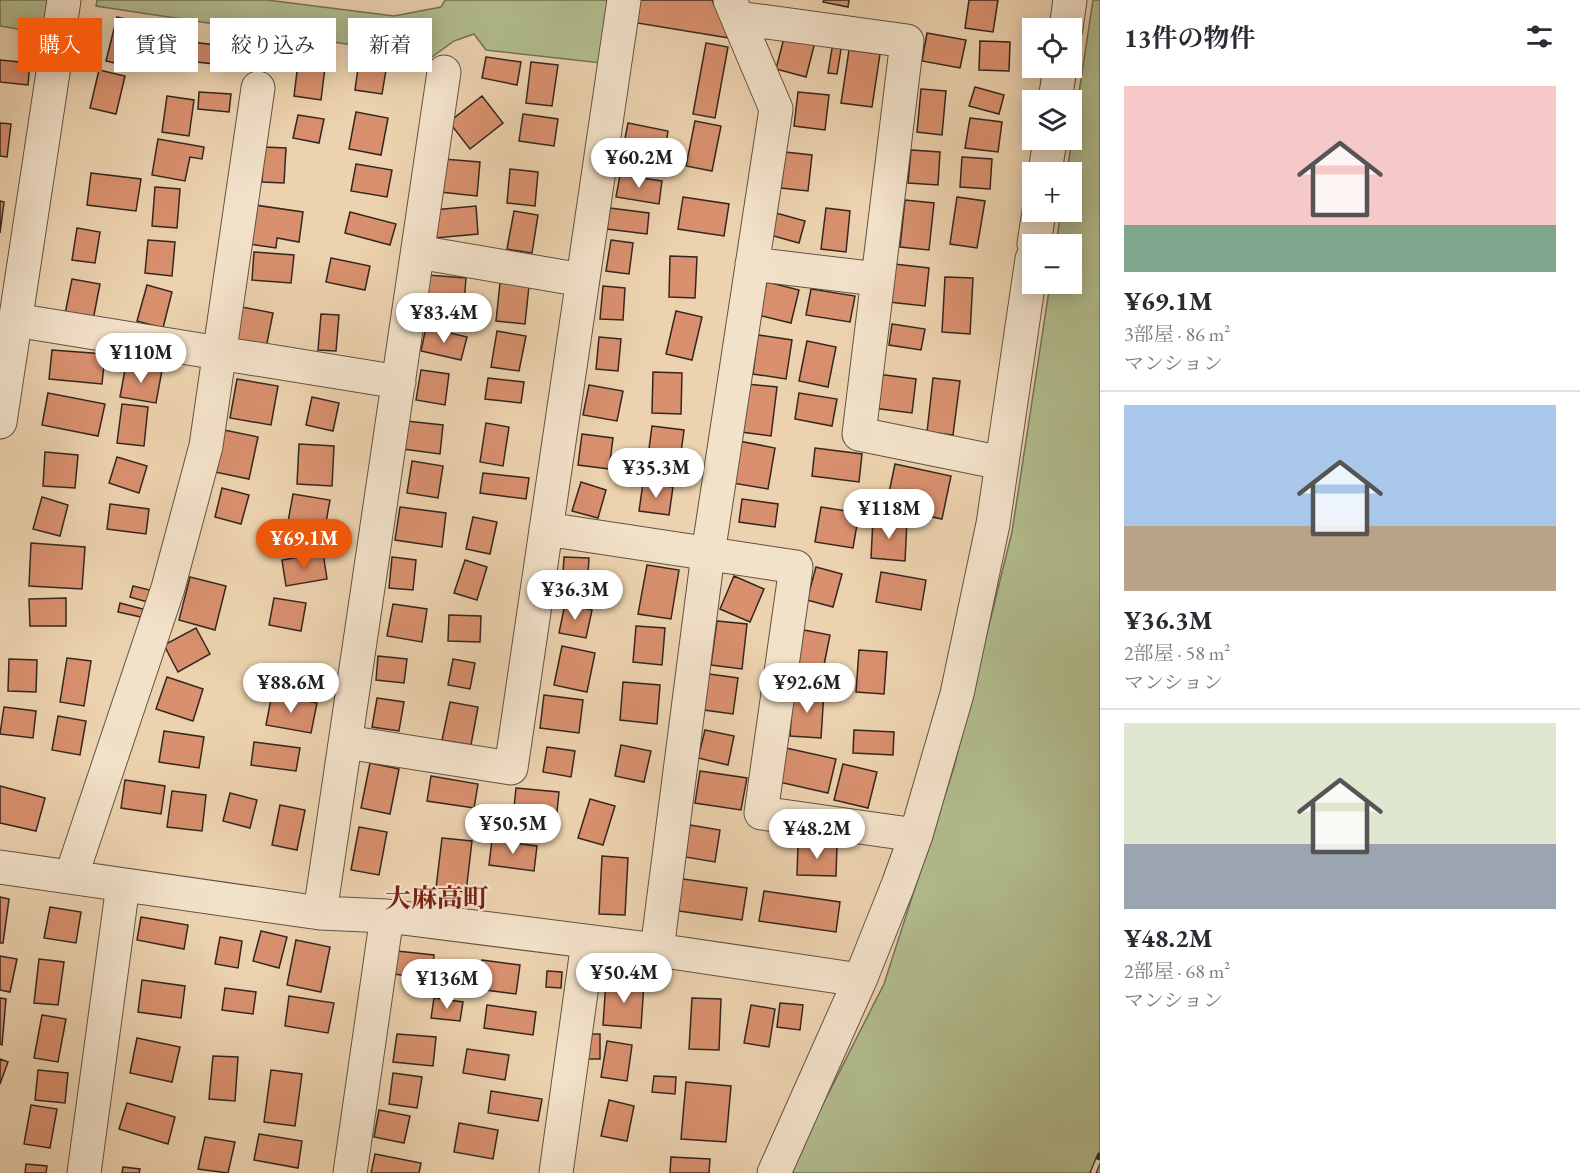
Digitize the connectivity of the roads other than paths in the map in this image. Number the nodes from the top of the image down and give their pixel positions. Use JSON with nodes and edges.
{"nodes":[{"id":1,"x":64,"y":0,"type":"edge"},
{"id":2,"x":624,"y":0,"type":"edge"},
{"id":3,"x":1070,"y":0,"type":"edge"},
{"id":4,"x":734,"y":9,"type":"edge"},
{"id":5,"x":1067,"y":18,"type":"edge"},
{"id":6,"x":444,"y":72,"type":"dead end"},
{"id":7,"x":258,"y":88,"type":"dead end"},
{"id":8,"x":418,"y":252,"type":"junction"},
{"id":9,"x":752,"y":264,"type":"junction"},
{"id":10,"x":878,"y":279,"type":"junction"},
{"id":11,"x":582,"y":280,"type":"junction"},
{"id":12,"x":1027,"y":294,"type":"edge"},
{"id":13,"x":15,"y":320,"type":"junction"},
{"id":14,"x":218,"y":354,"type":"junction"},
{"id":15,"x":399,"y":382,"type":"junction"},
{"id":16,"x":0,"y":422,"type":"edge"},
{"id":17,"x":1002,"y":463,"type":"junction"},
{"id":18,"x":546,"y":529,"type":"junction"},
{"id":19,"x":708,"y":554,"type":"junction"},
{"id":20,"x":346,"y":742,"type":"junction"},
{"id":21,"x":915,"y":835,"type":"junction"},
{"id":22,"x":0,"y":867,"type":"edge"},
{"id":23,"x":71,"y":877,"type":"junction"},
{"id":24,"x":123,"y":885,"type":"junction"},
{"id":25,"x":320,"y":913,"type":"junction"},
{"id":26,"x":387,"y":916,"type":"junction"},
{"id":27,"x":588,"y":942,"type":"junction"},
{"id":28,"x":657,"y":951,"type":"junction"},
{"id":29,"x":861,"y":980,"type":"junction"},
{"id":30,"x":84,"y":1173,"type":"edge"},
{"id":31,"x":350,"y":1173,"type":"edge"},
{"id":32,"x":556,"y":1173,"type":"edge"},
{"id":33,"x":774,"y":1173,"type":"edge"}],
"edges":[{"from":1,"to":13,"type":"street"},
{"from":2,"to":11,"type":"street"},
{"from":3,"to":5,"type":"street"},
{"from":4,"to":9,"type":"street"},
{"from":4,"to":10,"type":"street"},
{"from":6,"to":8,"type":"street"},
{"from":7,"to":14,"type":"street"},
{"from":8,"to":11,"type":"street"},
{"from":8,"to":15,"type":"street"},
{"from":9,"to":10,"type":"street"},
{"from":9,"to":19,"type":"street"},
{"from":10,"to":17,"type":"street"},
{"from":11,"to":18,"type":"street"},
{"from":12,"to":17,"type":"street"},
{"from":13,"to":14,"type":"street"},
{"from":13,"to":16,"type":"street"},
{"from":14,"to":15,"type":"street"},
{"from":14,"to":23,"type":"street"},
{"from":15,"to":20,"type":"street"},
{"from":17,"to":21,"type":"street"},
{"from":18,"to":19,"type":"street"},
{"from":18,"to":20,"type":"street"},
{"from":19,"to":21,"type":"street"},
{"from":19,"to":28,"type":"street"},
{"from":20,"to":25,"type":"street"},
{"from":21,"to":29,"type":"street"},
{"from":22,"to":23,"type":"street"},
{"from":23,"to":24,"type":"street"},
{"from":24,"to":25,"type":"street"},
{"from":24,"to":30,"type":"street"},
{"from":25,"to":26,"type":"street"},
{"from":26,"to":27,"type":"street"},
{"from":26,"to":31,"type":"street"},
{"from":27,"to":28,"type":"street"},
{"from":27,"to":32,"type":"street"},
{"from":28,"to":29,"type":"street"},
{"from":29,"to":33,"type":"street"}]}
